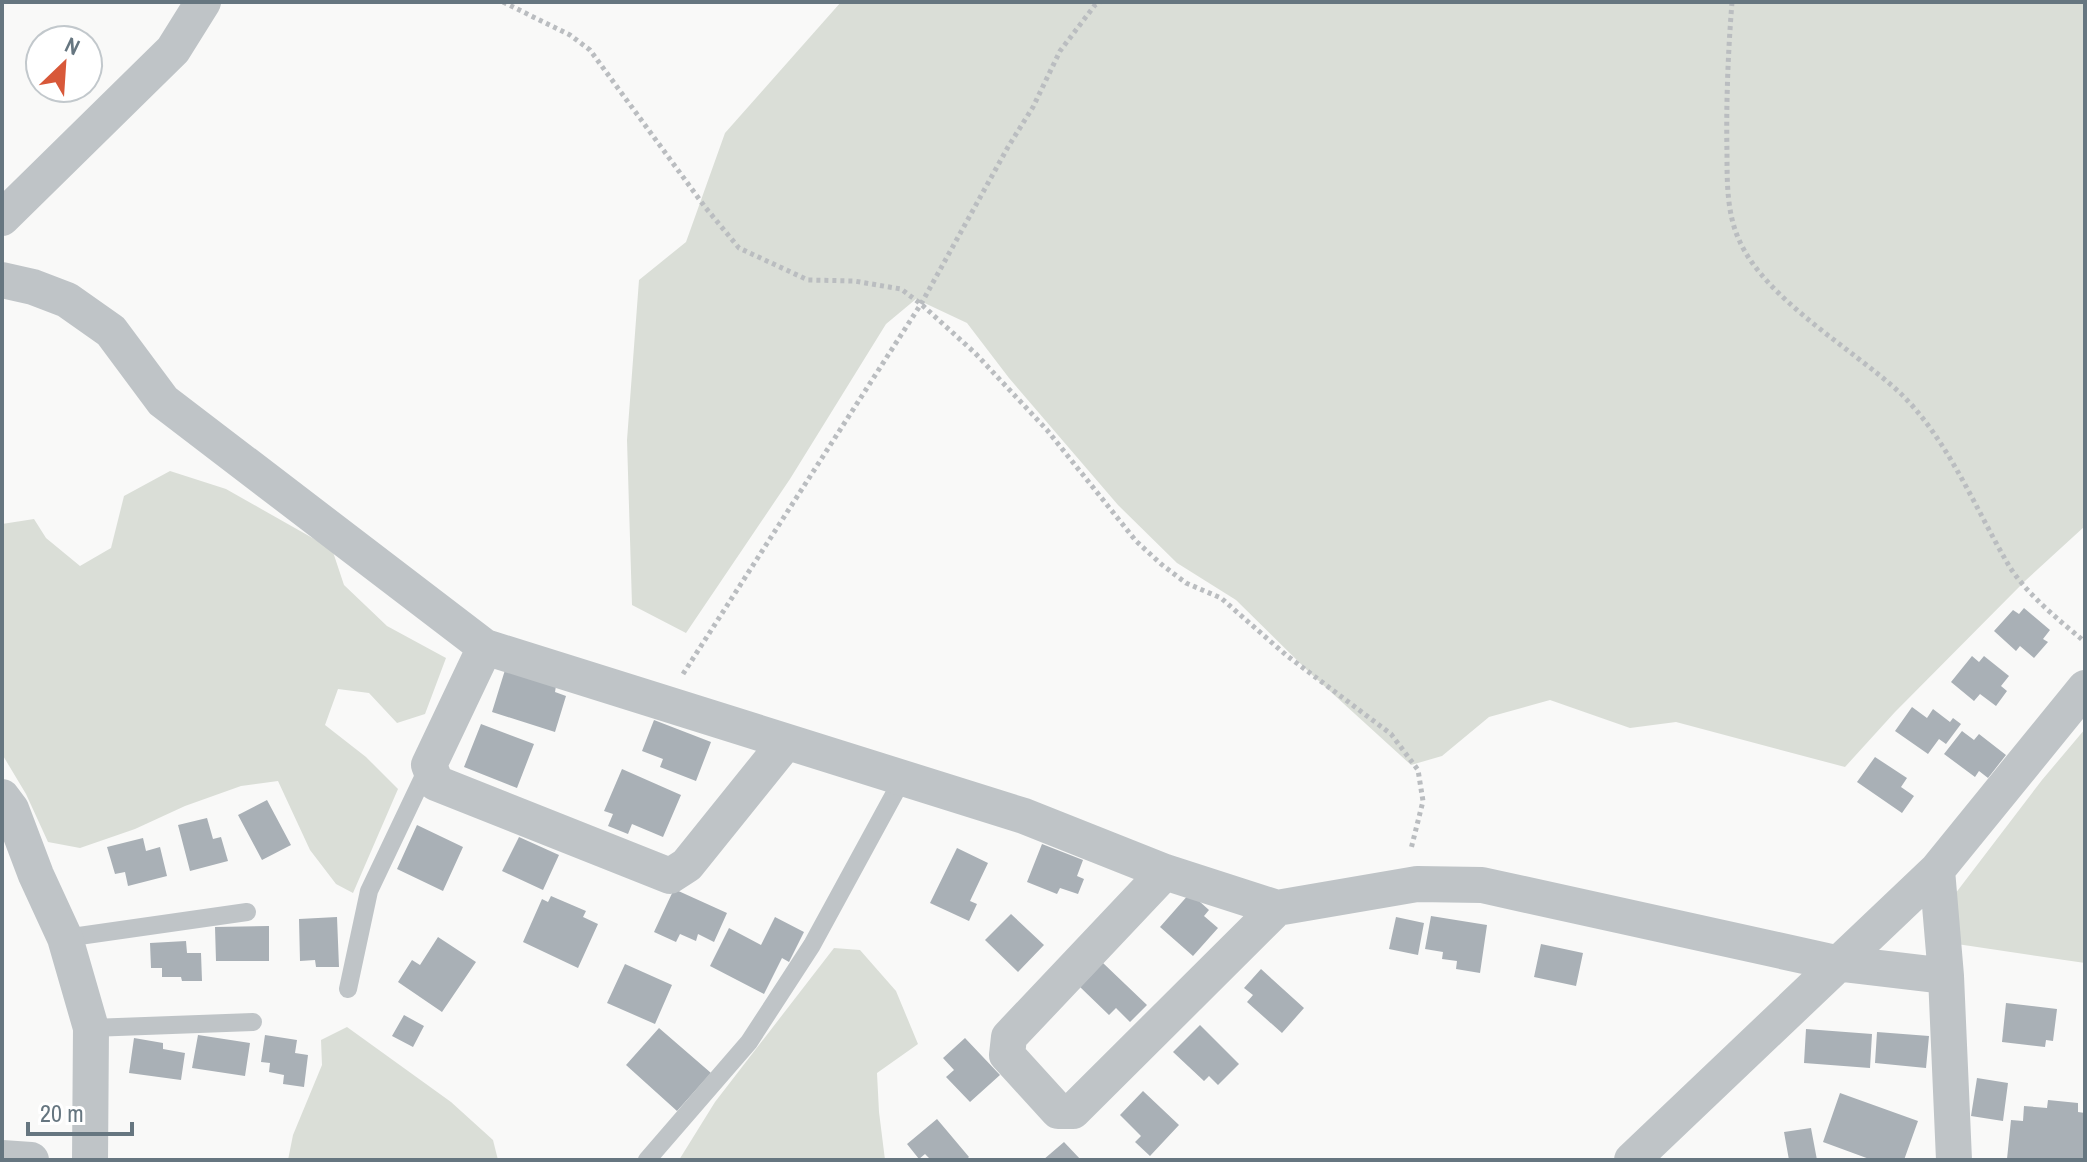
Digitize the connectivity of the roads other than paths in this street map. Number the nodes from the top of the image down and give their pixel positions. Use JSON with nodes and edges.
{"nodes":[{"id":1,"x":203,"y":2,"type":"edge"},
{"id":2,"x":2,"y":218,"type":"edge"},
{"id":3,"x":2,"y":280,"type":"edge"},
{"id":4,"x":485,"y":647,"type":"junction"},
{"id":5,"x":2085,"y":688,"type":"edge"},
{"id":6,"x":786,"y":742,"type":"junction"},
{"id":7,"x":429,"y":765,"type":"junction"},
{"id":8,"x":903,"y":778,"type":"junction"},
{"id":9,"x":2,"y":797,"type":"edge"},
{"id":10,"x":1937,"y":870,"type":"junction"},
{"id":11,"x":1165,"y":872,"type":"junction"},
{"id":12,"x":1277,"y":908,"type":"junction"},
{"id":13,"x":247,"y":912,"type":"dead end"},
{"id":14,"x":65,"y":938,"type":"junction"},
{"id":15,"x":1836,"y":963,"type":"junction"},
{"id":16,"x":1946,"y":976,"type":"junction"},
{"id":17,"x":348,"y":989,"type":"dead end"},
{"id":18,"x":253,"y":1022,"type":"dead end"},
{"id":19,"x":91,"y":1028,"type":"junction"},
{"id":20,"x":2,"y":1158,"type":"edge"},
{"id":21,"x":31,"y":1160,"type":"edge"},
{"id":22,"x":90,"y":1160,"type":"edge"},
{"id":23,"x":647,"y":1160,"type":"edge"},
{"id":24,"x":1632,"y":1160,"type":"edge"},
{"id":25,"x":1954,"y":1160,"type":"edge"}],
"edges":[{"from":1,"to":2,"type":"street"},
{"from":3,"to":4,"type":"street"},
{"from":4,"to":6,"type":"street"},
{"from":4,"to":7,"type":"street"},
{"from":5,"to":10,"type":"street"},
{"from":6,"to":7,"type":"street"},
{"from":6,"to":8,"type":"street"},
{"from":7,"to":17,"type":"lane"},
{"from":8,"to":11,"type":"street"},
{"from":8,"to":23,"type":"lane"},
{"from":9,"to":14,"type":"street"},
{"from":10,"to":15,"type":"street"},
{"from":10,"to":16,"type":"street"},
{"from":11,"to":12,"type":"street"},
{"from":11,"to":12,"type":"street"},
{"from":12,"to":15,"type":"street"},
{"from":13,"to":14,"type":"lane"},
{"from":14,"to":19,"type":"street"},
{"from":15,"to":16,"type":"street"},
{"from":15,"to":24,"type":"street"},
{"from":16,"to":25,"type":"street"},
{"from":18,"to":19,"type":"lane"},
{"from":19,"to":22,"type":"street"},
{"from":20,"to":21,"type":"street"}]}
